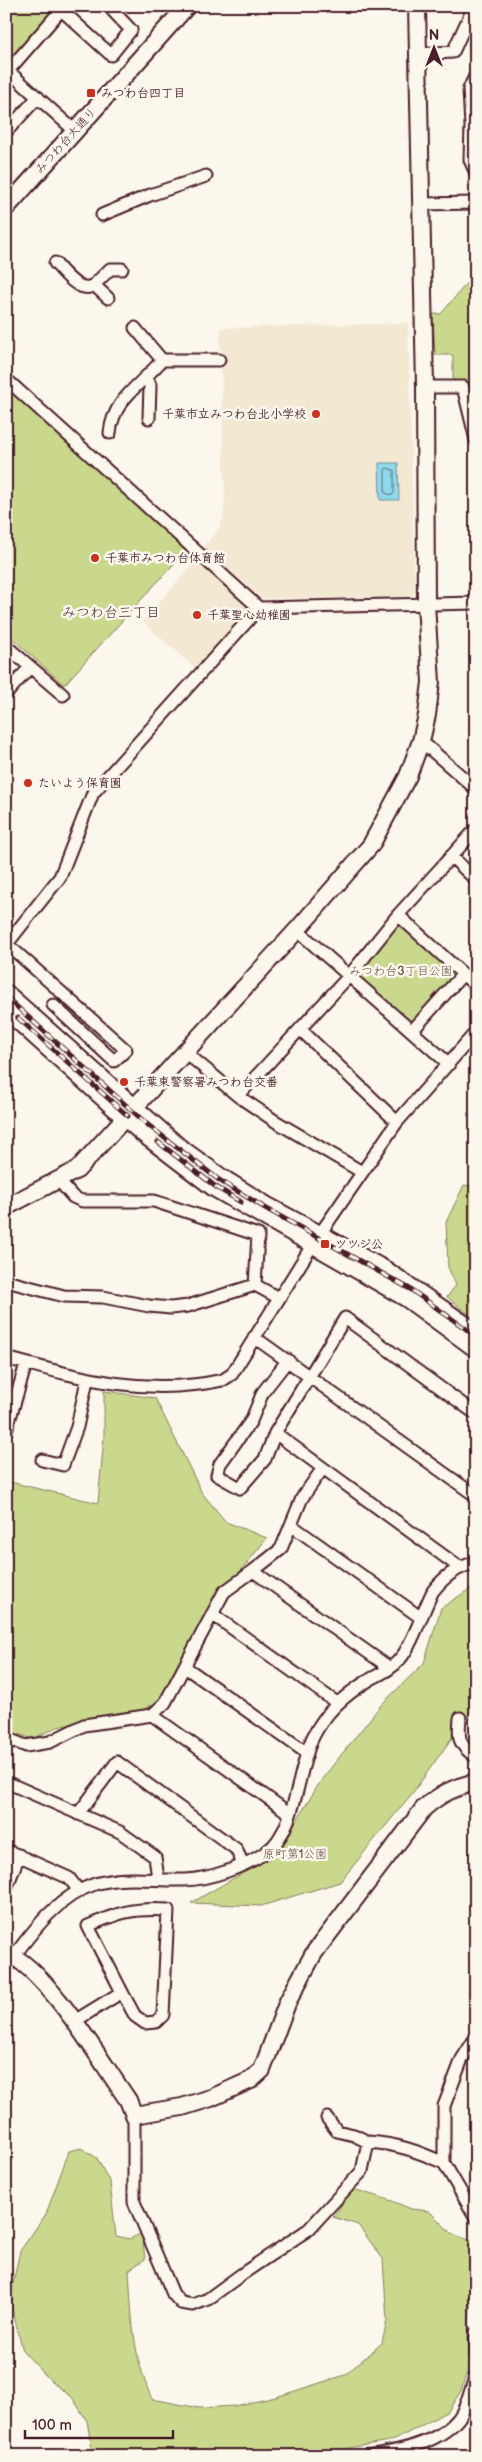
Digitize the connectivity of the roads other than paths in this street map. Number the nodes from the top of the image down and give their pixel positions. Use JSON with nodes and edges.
{"nodes":[{"id":1,"x":187,"y":6,"type":"edge"},
{"id":2,"x":417,"y":6,"type":"edge"},
{"id":3,"x":474,"y":6,"type":"edge"},
{"id":4,"x":59,"y":8,"type":"edge"},
{"id":5,"x":113,"y":8,"type":"edge"},
{"id":6,"x":418,"y":54,"type":"junction"},
{"id":7,"x":7,"y":70,"type":"edge"},
{"id":8,"x":476,"y":74,"type":"edge"},
{"id":9,"x":38,"y":97,"type":"junction"},
{"id":10,"x":75,"y":131,"type":"junction"},
{"id":11,"x":6,"y":132,"type":"edge"},
{"id":12,"x":476,"y":173,"type":"edge"},
{"id":13,"x":206,"y":176,"type":"dead end"},
{"id":14,"x":476,"y":203,"type":"edge"},
{"id":15,"x":421,"y":204,"type":"junction"},
{"id":16,"x":6,"y":208,"type":"edge"},
{"id":17,"x":102,"y":215,"type":"dead end"},
{"id":18,"x":55,"y":263,"type":"dead end"},
{"id":19,"x":122,"y":269,"type":"dead end"},
{"id":20,"x":94,"y":285,"type":"junction"},
{"id":21,"x":108,"y":298,"type":"dead end"},
{"id":22,"x":135,"y":328,"type":"dead end"},
{"id":23,"x":162,"y":360,"type":"junction"},
{"id":24,"x":219,"y":360,"type":"dead end"},
{"id":25,"x":147,"y":378,"type":"junction"},
{"id":26,"x":6,"y":379,"type":"edge"},
{"id":27,"x":425,"y":387,"type":"junction"},
{"id":28,"x":149,"y":418,"type":"dead end"},
{"id":29,"x":110,"y":433,"type":"dead end"},
{"id":30,"x":476,"y":440,"type":"edge"},
{"id":31,"x":476,"y":603,"type":"edge"},
{"id":32,"x":426,"y":604,"type":"junction"},
{"id":33,"x":259,"y":608,"type":"junction"},
{"id":34,"x":6,"y":646,"type":"edge"},
{"id":35,"x":30,"y":667,"type":"junction"},
{"id":36,"x":6,"y":694,"type":"edge"},
{"id":37,"x":63,"y":695,"type":"dead end"},
{"id":38,"x":421,"y":741,"type":"junction"},
{"id":39,"x":476,"y":789,"type":"edge"},
{"id":40,"x":476,"y":829,"type":"edge"},
{"id":41,"x":451,"y":856,"type":"junction"},
{"id":42,"x":476,"y":880,"type":"edge"},
{"id":43,"x":398,"y":915,"type":"junction"},
{"id":44,"x":297,"y":930,"type":"junction"},
{"id":45,"x":7,"y":944,"type":"edge"},
{"id":46,"x":463,"y":974,"type":"junction"},
{"id":47,"x":350,"y":975,"type":"junction"},
{"id":48,"x":476,"y":986,"type":"edge"},
{"id":49,"x":6,"y":993,"type":"edge"},
{"id":50,"x":53,"y":1005,"type":"dead end"},
{"id":51,"x":6,"y":1010,"type":"edge"},
{"id":52,"x":300,"y":1029,"type":"junction"},
{"id":53,"x":412,"y":1031,"type":"junction"},
{"id":54,"x":476,"y":1032,"type":"edge"},
{"id":55,"x":186,"y":1052,"type":"junction"},
{"id":56,"x":449,"y":1064,"type":"junction"},
{"id":57,"x":238,"y":1096,"type":"junction"},
{"id":58,"x":130,"y":1113,"type":"junction"},
{"id":59,"x":397,"y":1122,"type":"junction"},
{"id":60,"x":362,"y":1172,"type":"junction"},
{"id":61,"x":59,"y":1181,"type":"junction"},
{"id":62,"x":6,"y":1206,"type":"edge"},
{"id":63,"x":317,"y":1239,"type":"junction"},
{"id":64,"x":6,"y":1281,"type":"edge"},
{"id":65,"x":255,"y":1285,"type":"junction"},
{"id":66,"x":279,"y":1298,"type":"junction"},
{"id":67,"x":476,"y":1332,"type":"edge"},
{"id":68,"x":254,"y":1336,"type":"junction"},
{"id":69,"x":476,"y":1349,"type":"edge"},
{"id":70,"x":6,"y":1358,"type":"edge"},
{"id":71,"x":288,"y":1360,"type":"junction"},
{"id":72,"x":26,"y":1364,"type":"junction"},
{"id":73,"x":309,"y":1376,"type":"junction"},
{"id":74,"x":87,"y":1380,"type":"junction"},
{"id":75,"x":476,"y":1414,"type":"edge"},
{"id":76,"x":6,"y":1431,"type":"edge"},
{"id":77,"x":275,"y":1433,"type":"junction"},
{"id":78,"x":42,"y":1460,"type":"dead end"},
{"id":79,"x":323,"y":1468,"type":"junction"},
{"id":80,"x":476,"y":1496,"type":"edge"},
{"id":81,"x":291,"y":1524,"type":"junction"},
{"id":82,"x":476,"y":1563,"type":"edge"},
{"id":83,"x":459,"y":1568,"type":"junction"},
{"id":84,"x":253,"y":1571,"type":"junction"},
{"id":85,"x":212,"y":1614,"type":"junction"},
{"id":86,"x":420,"y":1617,"type":"junction"},
{"id":87,"x":185,"y":1667,"type":"junction"},
{"id":88,"x":390,"y":1668,"type":"junction"},
{"id":89,"x":337,"y":1703,"type":"junction"},
{"id":90,"x":152,"y":1715,"type":"junction"},
{"id":91,"x":460,"y":1718,"type":"dead end"},
{"id":92,"x":6,"y":1738,"type":"edge"},
{"id":93,"x":307,"y":1753,"type":"junction"},
{"id":94,"x":476,"y":1757,"type":"edge"},
{"id":95,"x":6,"y":1782,"type":"edge"},
{"id":96,"x":476,"y":1782,"type":"edge"},
{"id":97,"x":78,"y":1814,"type":"junction"},
{"id":98,"x":289,"y":1814,"type":"junction"},
{"id":99,"x":6,"y":1850,"type":"edge"},
{"id":100,"x":19,"y":1855,"type":"junction"},
{"id":101,"x":243,"y":1864,"type":"junction"},
{"id":102,"x":158,"y":1878,"type":"junction"},
{"id":103,"x":6,"y":1889,"type":"edge"},
{"id":104,"x":79,"y":1891,"type":"junction"},
{"id":105,"x":10,"y":1955,"type":"edge"},
{"id":106,"x":122,"y":1992,"type":"junction"},
{"id":107,"x":73,"y":2022,"type":"junction"},
{"id":108,"x":476,"y":2037,"type":"edge"},
{"id":109,"x":134,"y":2116,"type":"junction"},
{"id":110,"x":327,"y":2118,"type":"dead end"},
{"id":111,"x":368,"y":2142,"type":"junction"},
{"id":112,"x":444,"y":2163,"type":"junction"},
{"id":113,"x":476,"y":2218,"type":"edge"},
{"id":114,"x":476,"y":2333,"type":"edge"},
{"id":115,"x":476,"y":2354,"type":"edge"},
{"id":116,"x":476,"y":2375,"type":"edge"},
{"id":117,"x":366,"y":2456,"type":"edge"}],
"edges":[{"from":1,"to":10,"type":"street","name":"みつわ台大通り"},
{"from":2,"to":6,"type":"street"},
{"from":3,"to":6,"type":"street"},
{"from":4,"to":5,"type":"street"},
{"from":4,"to":7,"type":"street"},
{"from":6,"to":15,"type":"street"},
{"from":7,"to":9,"type":"street"},
{"from":8,"to":12,"type":"street"},
{"from":9,"to":10,"type":"street"},
{"from":9,"to":11,"type":"street"},
{"from":10,"to":16,"type":"street","name":"みつわ台大通り"},
{"from":13,"to":17,"type":"street"},
{"from":14,"to":15,"type":"street"},
{"from":15,"to":27,"type":"street"},
{"from":18,"to":20,"type":"street"},
{"from":19,"to":20,"type":"street"},
{"from":20,"to":21,"type":"street"},
{"from":22,"to":23,"type":"street"},
{"from":23,"to":24,"type":"street"},
{"from":23,"to":25,"type":"street"},
{"from":25,"to":28,"type":"street"},
{"from":25,"to":29,"type":"street"},
{"from":26,"to":33,"type":"street"},
{"from":27,"to":30,"type":"street"},
{"from":27,"to":32,"type":"street"},
{"from":31,"to":32,"type":"street"},
{"from":32,"to":33,"type":"street"},
{"from":32,"to":38,"type":"street"},
{"from":33,"to":45,"type":"street"},
{"from":34,"to":35,"type":"street"},
{"from":35,"to":36,"type":"street"},
{"from":35,"to":37,"type":"street"},
{"from":38,"to":39,"type":"street"},
{"from":38,"to":44,"type":"street"},
{"from":40,"to":41,"type":"street"},
{"from":41,"to":42,"type":"street"},
{"from":41,"to":43,"type":"street"},
{"from":43,"to":46,"type":"street"},
{"from":43,"to":47,"type":"street"},
{"from":44,"to":47,"type":"street"},
{"from":44,"to":55,"type":"street"},
{"from":45,"to":50,"type":"street"},
{"from":46,"to":48,"type":"street"},
{"from":46,"to":53,"type":"street"},
{"from":47,"to":52,"type":"street"},
{"from":47,"to":53,"type":"street"},
{"from":49,"to":58,"type":"street"},
{"from":51,"to":58,"type":"street"},
{"from":52,"to":57,"type":"street"},
{"from":52,"to":59,"type":"street"},
{"from":53,"to":56,"type":"street"},
{"from":54,"to":56,"type":"street"},
{"from":55,"to":57,"type":"street"},
{"from":55,"to":58,"type":"street"},
{"from":56,"to":59,"type":"street"},
{"from":57,"to":60,"type":"street"},
{"from":58,"to":61,"type":"street"},
{"from":58,"to":63,"type":"street"},
{"from":59,"to":60,"type":"street"},
{"from":60,"to":63,"type":"street"},
{"from":61,"to":62,"type":"street"},
{"from":61,"to":65,"type":"street"},
{"from":63,"to":66,"type":"street"},
{"from":63,"to":67,"type":"street"},
{"from":63,"to":69,"type":"street"},
{"from":64,"to":65,"type":"street"},
{"from":65,"to":66,"type":"street"},
{"from":66,"to":68,"type":"street"},
{"from":68,"to":71,"type":"street"},
{"from":68,"to":74,"type":"street"},
{"from":70,"to":72,"type":"street"},
{"from":71,"to":73,"type":"street"},
{"from":71,"to":77,"type":"street"},
{"from":72,"to":74,"type":"street"},
{"from":72,"to":76,"type":"street"},
{"from":73,"to":75,"type":"street"},
{"from":73,"to":77,"type":"street"},
{"from":73,"to":80,"type":"street"},
{"from":74,"to":78,"type":"street"},
{"from":77,"to":79,"type":"street"},
{"from":79,"to":81,"type":"street"},
{"from":79,"to":83,"type":"street"},
{"from":81,"to":84,"type":"street"},
{"from":81,"to":86,"type":"street"},
{"from":82,"to":83,"type":"street"},
{"from":83,"to":86,"type":"street"},
{"from":84,"to":85,"type":"street"},
{"from":84,"to":88,"type":"street"},
{"from":85,"to":87,"type":"street"},
{"from":85,"to":89,"type":"street"},
{"from":86,"to":88,"type":"street"},
{"from":87,"to":90,"type":"street"},
{"from":87,"to":93,"type":"street"},
{"from":88,"to":89,"type":"street"},
{"from":89,"to":93,"type":"street"},
{"from":90,"to":92,"type":"street"},
{"from":90,"to":98,"type":"street"},
{"from":91,"to":94,"type":"street"},
{"from":93,"to":98,"type":"street"},
{"from":95,"to":97,"type":"street"},
{"from":96,"to":109,"type":"street"},
{"from":97,"to":101,"type":"street"},
{"from":97,"to":102,"type":"street"},
{"from":98,"to":101,"type":"street"},
{"from":99,"to":100,"type":"street"},
{"from":100,"to":103,"type":"street"},
{"from":100,"to":104,"type":"street"},
{"from":101,"to":102,"type":"street"},
{"from":102,"to":104,"type":"street"},
{"from":104,"to":105,"type":"street"},
{"from":105,"to":107,"type":"street"},
{"from":106,"to":106,"type":"street"},
{"from":106,"to":107,"type":"street"},
{"from":107,"to":109,"type":"street"},
{"from":108,"to":112,"type":"street"},
{"from":109,"to":111,"type":"street"},
{"from":110,"to":111,"type":"street"},
{"from":111,"to":112,"type":"street"},
{"from":112,"to":113,"type":"street"},
{"from":114,"to":115,"type":"street"},
{"from":116,"to":117,"type":"street"}]}
